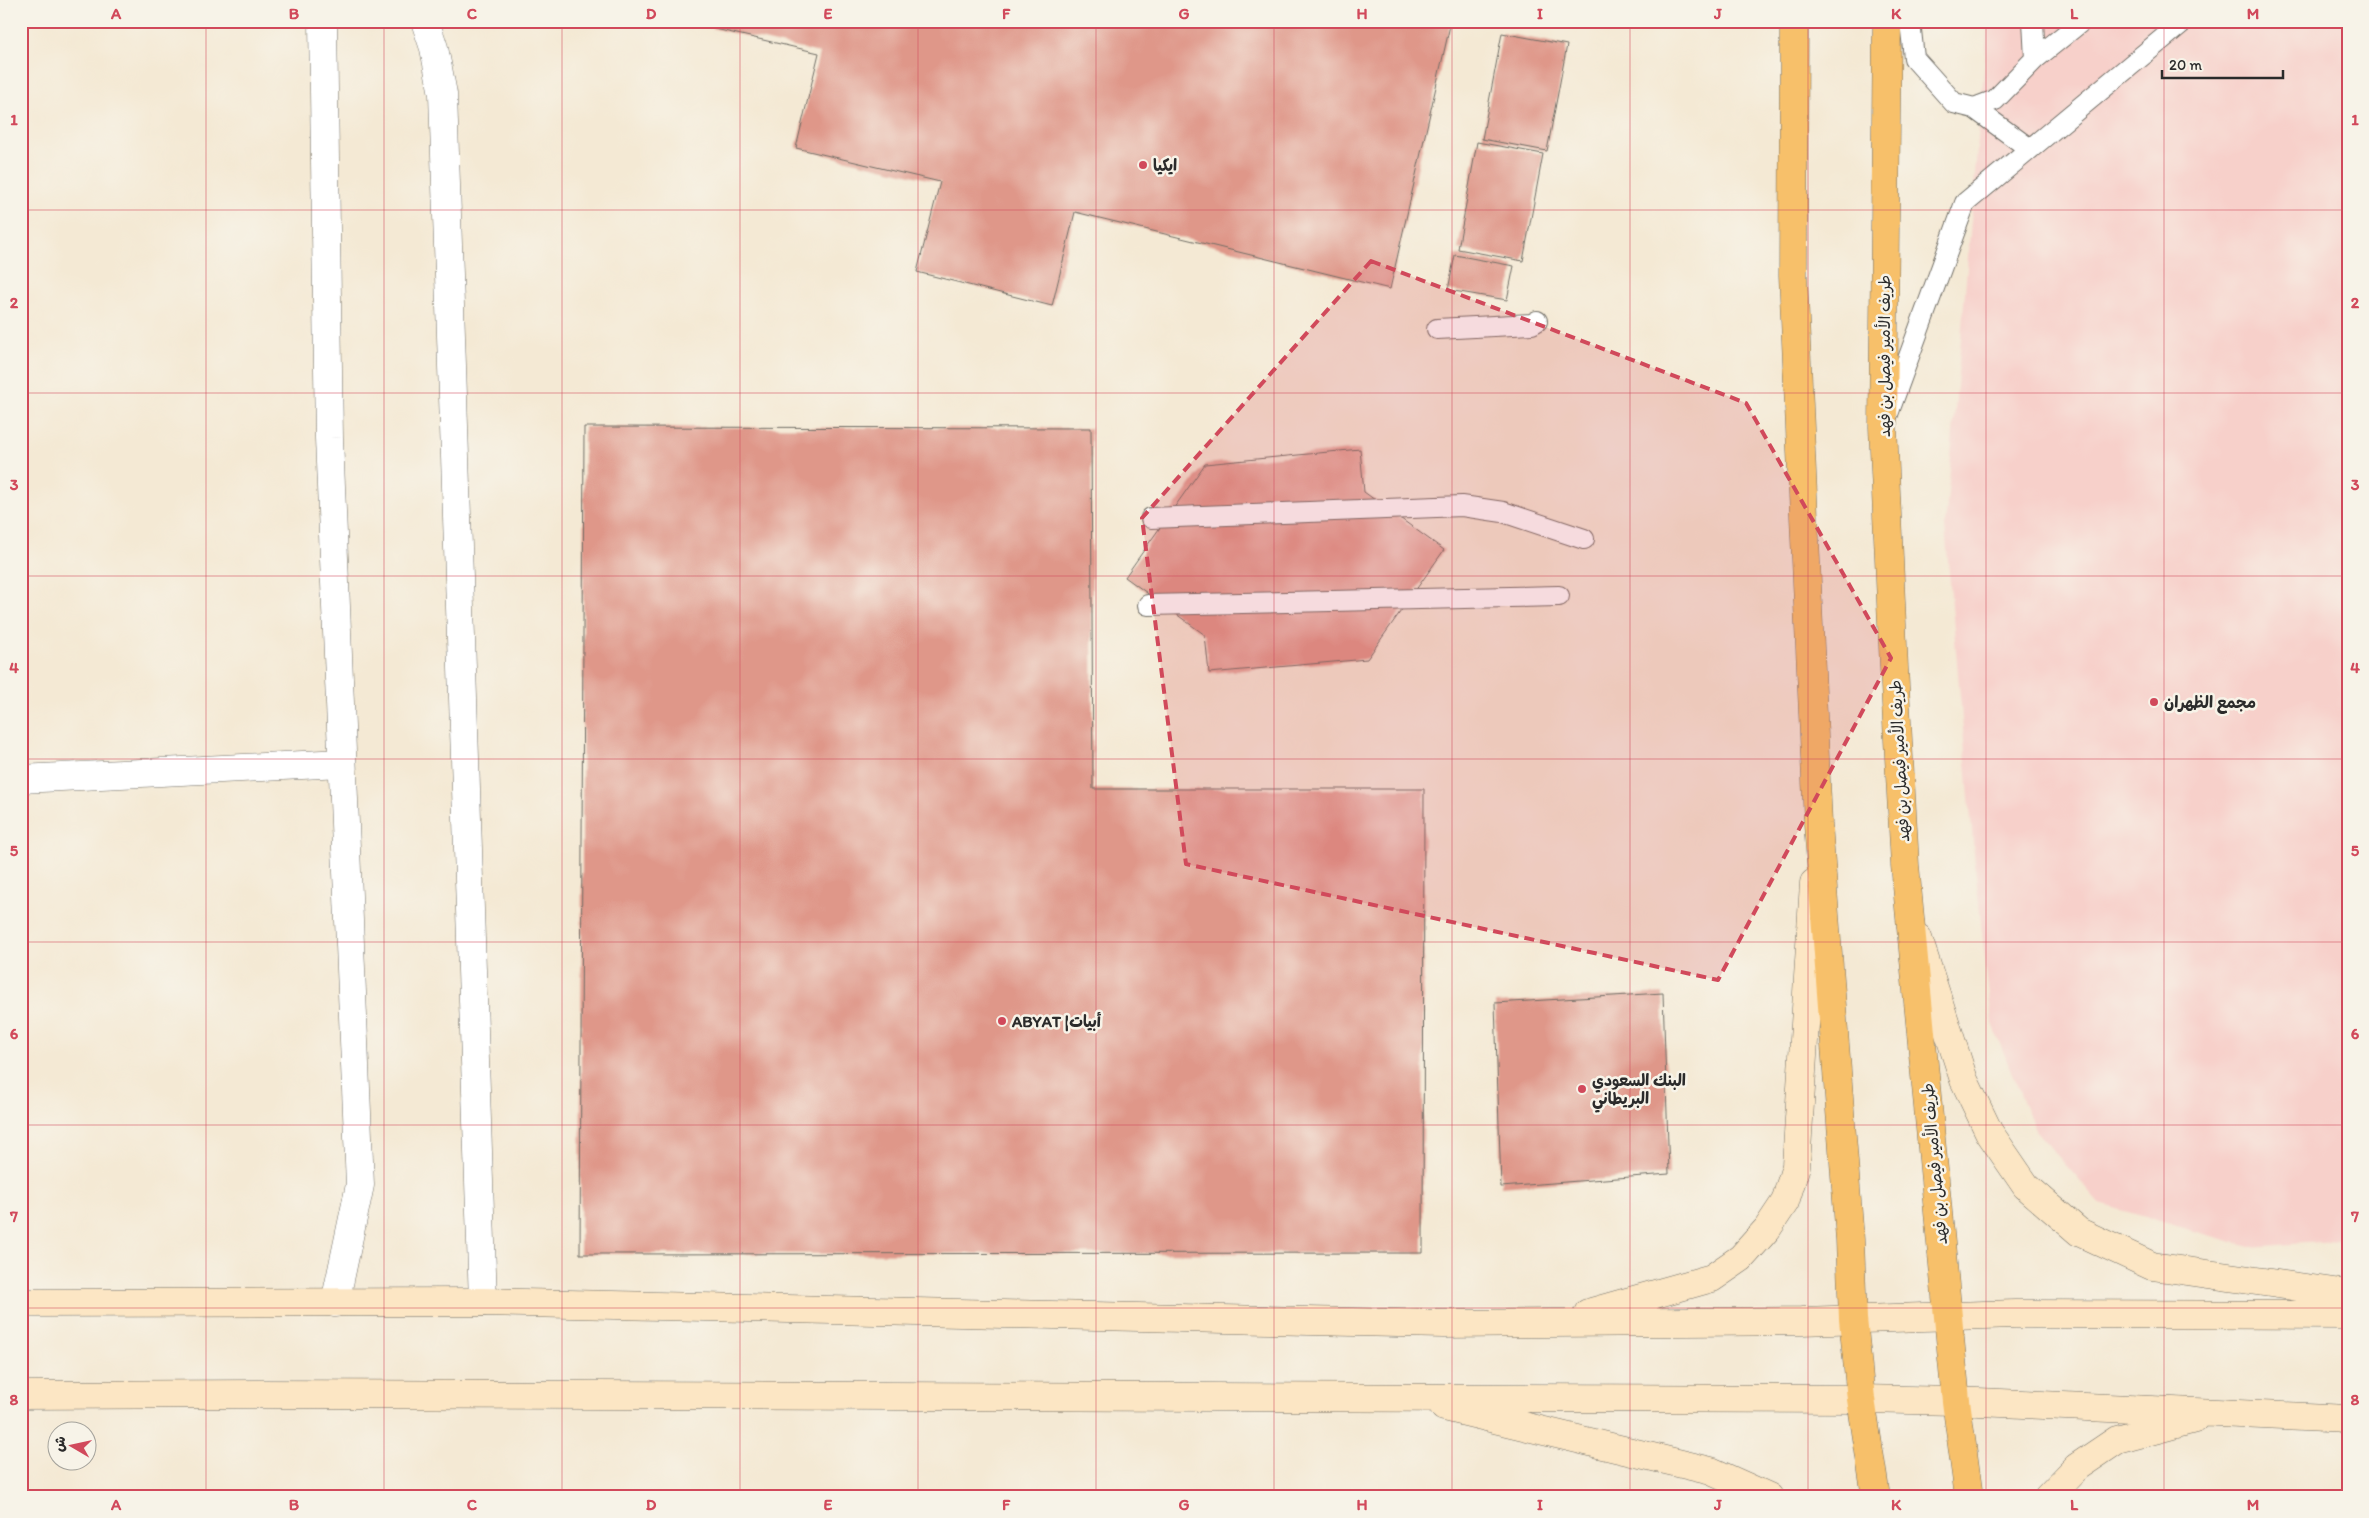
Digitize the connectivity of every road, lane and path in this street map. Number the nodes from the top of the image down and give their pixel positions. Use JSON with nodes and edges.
{"nodes":[{"id":1,"x":324,"y":21,"type":"edge"},
{"id":2,"x":425,"y":21,"type":"edge"},
{"id":3,"x":1794,"y":21,"type":"edge"},
{"id":4,"x":1887,"y":21,"type":"edge"},
{"id":5,"x":1910,"y":21,"type":"edge"},
{"id":6,"x":2033,"y":21,"type":"edge"},
{"id":7,"x":2082,"y":21,"type":"edge"},
{"id":8,"x":2184,"y":21,"type":"edge"},
{"id":9,"x":2035,"y":59,"type":"junction"},
{"id":10,"x":1974,"y":108,"type":"junction"},
{"id":11,"x":2030,"y":149,"type":"junction"},
{"id":12,"x":1537,"y":321,"type":"dead end"},
{"id":13,"x":1437,"y":329,"type":"dead end"},
{"id":14,"x":1883,"y":427,"type":"junction"},
{"id":15,"x":1150,"y":518,"type":"dead end"},
{"id":16,"x":1584,"y":539,"type":"dead end"},
{"id":17,"x":1559,"y":596,"type":"dead end"},
{"id":18,"x":1148,"y":605,"type":"dead end"},
{"id":19,"x":342,"y":763,"type":"junction"},
{"id":20,"x":21,"y":779,"type":"edge"},
{"id":21,"x":1818,"y":824,"type":"junction"},
{"id":22,"x":1910,"y":917,"type":"junction"},
{"id":23,"x":2348,"y":1294,"type":"edge"},
{"id":24,"x":483,"y":1302,"type":"junction"},
{"id":25,"x":21,"y":1303,"type":"edge"},
{"id":26,"x":335,"y":1304,"type":"junction"},
{"id":27,"x":2348,"y":1315,"type":"edge"},
{"id":28,"x":1948,"y":1316,"type":"junction"},
{"id":29,"x":1854,"y":1320,"type":"junction"},
{"id":30,"x":1555,"y":1322,"type":"junction"},
{"id":31,"x":21,"y":1395,"type":"edge"},
{"id":32,"x":1399,"y":1396,"type":"junction"},
{"id":33,"x":1861,"y":1399,"type":"junction"},
{"id":34,"x":1956,"y":1401,"type":"junction"},
{"id":35,"x":2221,"y":1412,"type":"junction"},
{"id":36,"x":2348,"y":1419,"type":"edge"},
{"id":37,"x":1769,"y":1497,"type":"edge"},
{"id":38,"x":1876,"y":1497,"type":"edge"},
{"id":39,"x":1969,"y":1497,"type":"edge"},
{"id":40,"x":2048,"y":1497,"type":"edge"}],
"edges":[{"from":1,"to":19,"type":"street"},
{"from":2,"to":24,"type":"street"},
{"from":3,"to":21,"type":"main road"},
{"from":4,"to":14,"type":"main road","name":"طريف الأمير فيصل بن فهد"},
{"from":5,"to":10,"type":"lane"},
{"from":6,"to":9,"type":"lane"},
{"from":7,"to":9,"type":"lane"},
{"from":8,"to":11,"type":"lane"},
{"from":9,"to":10,"type":"lane"},
{"from":10,"to":11,"type":"lane"},
{"from":11,"to":14,"type":"lane"},
{"from":12,"to":13,"type":"lane"},
{"from":14,"to":22,"type":"main road","name":"طريف الأمير فيصل بن فهد"},
{"from":15,"to":16,"type":"lane"},
{"from":17,"to":18,"type":"lane"},
{"from":19,"to":20,"type":"street"},
{"from":19,"to":26,"type":"street"},
{"from":21,"to":29,"type":"main road"},
{"from":21,"to":30,"type":"street"},
{"from":22,"to":23,"type":"street"},
{"from":22,"to":28,"type":"main road","name":"طريف الأمير فيصل بن فهد"},
{"from":24,"to":26,"type":"street"},
{"from":24,"to":30,"type":"street"},
{"from":25,"to":26,"type":"street"},
{"from":27,"to":28,"type":"street"},
{"from":28,"to":29,"type":"street"},
{"from":28,"to":34,"type":"main road","name":"طريف الأمير فيصل بن فهد"},
{"from":29,"to":30,"type":"street"},
{"from":29,"to":33,"type":"main road"},
{"from":31,"to":32,"type":"street"},
{"from":32,"to":33,"type":"street"},
{"from":32,"to":37,"type":"street"},
{"from":33,"to":34,"type":"street"},
{"from":33,"to":38,"type":"main road"},
{"from":34,"to":35,"type":"street"},
{"from":34,"to":39,"type":"main road","name":"طريف الأمير فيصل بن فهد"},
{"from":35,"to":36,"type":"street"},
{"from":35,"to":40,"type":"street"}]}
